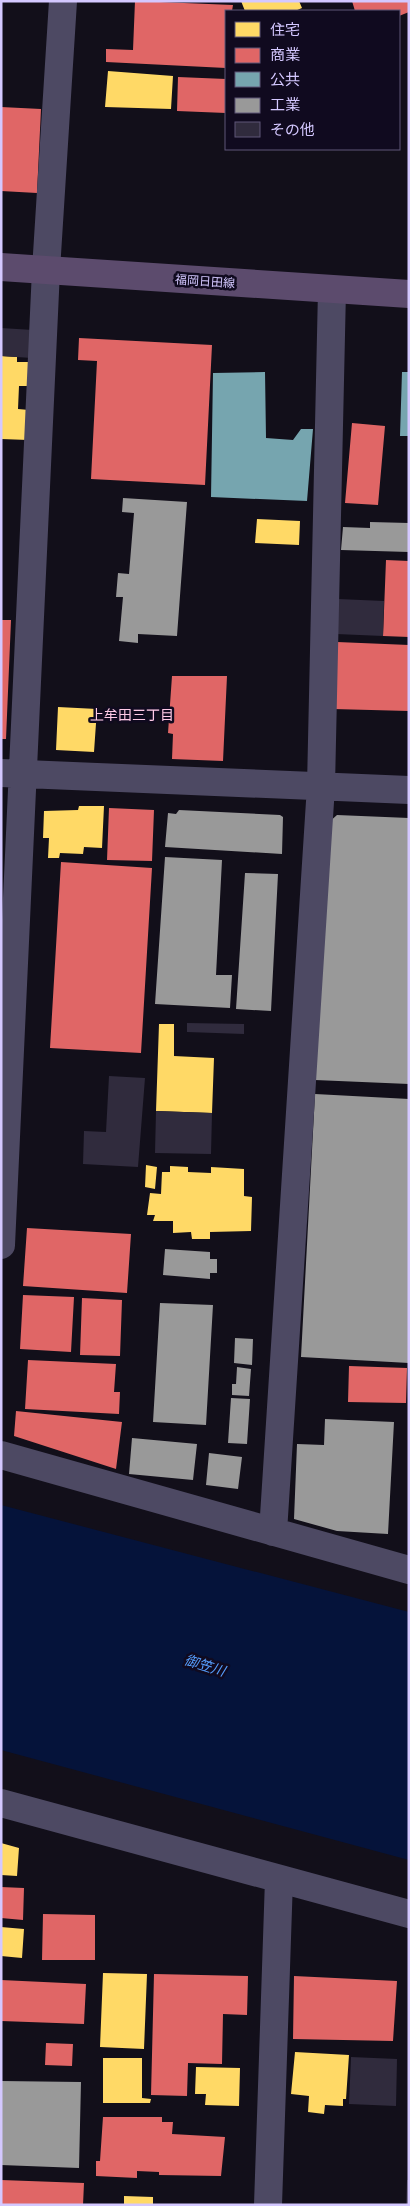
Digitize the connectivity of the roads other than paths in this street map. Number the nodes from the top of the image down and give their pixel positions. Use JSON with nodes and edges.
{"nodes":[{"id":1,"x":63,"y":1,"type":"edge"},
{"id":2,"x":1,"y":267,"type":"edge"},
{"id":3,"x":46,"y":270,"type":"junction"},
{"id":4,"x":332,"y":290,"type":"junction"},
{"id":5,"x":409,"y":294,"type":"edge"},
{"id":6,"x":11,"y":773,"type":"edge"},
{"id":7,"x":321,"y":786,"type":"junction"},
{"id":8,"x":409,"y":790,"type":"edge"},
{"id":9,"x":1,"y":1245,"type":"edge"},
{"id":10,"x":1,"y":1455,"type":"edge"},
{"id":11,"x":273,"y":1532,"type":"junction"},
{"id":12,"x":409,"y":1570,"type":"edge"},
{"id":13,"x":1,"y":1803,"type":"edge"},
{"id":14,"x":279,"y":1879,"type":"junction"},
{"id":15,"x":409,"y":1914,"type":"edge"},
{"id":16,"x":268,"y":2205,"type":"edge"}],
"edges":[{"from":1,"to":3,"type":"street"},
{"from":2,"to":3,"type":"main road","name":"福岡日田線"},
{"from":3,"to":4,"type":"main road","name":"福岡日田線"},
{"from":3,"to":6,"type":"street"},
{"from":4,"to":5,"type":"main road","name":"福岡日田線"},
{"from":4,"to":7,"type":"street"},
{"from":6,"to":7,"type":"street"},
{"from":6,"to":9,"type":"street"},
{"from":7,"to":8,"type":"street"},
{"from":7,"to":11,"type":"street"},
{"from":10,"to":11,"type":"street"},
{"from":11,"to":12,"type":"street"},
{"from":13,"to":14,"type":"street"},
{"from":14,"to":15,"type":"street"},
{"from":14,"to":16,"type":"street"}]}
